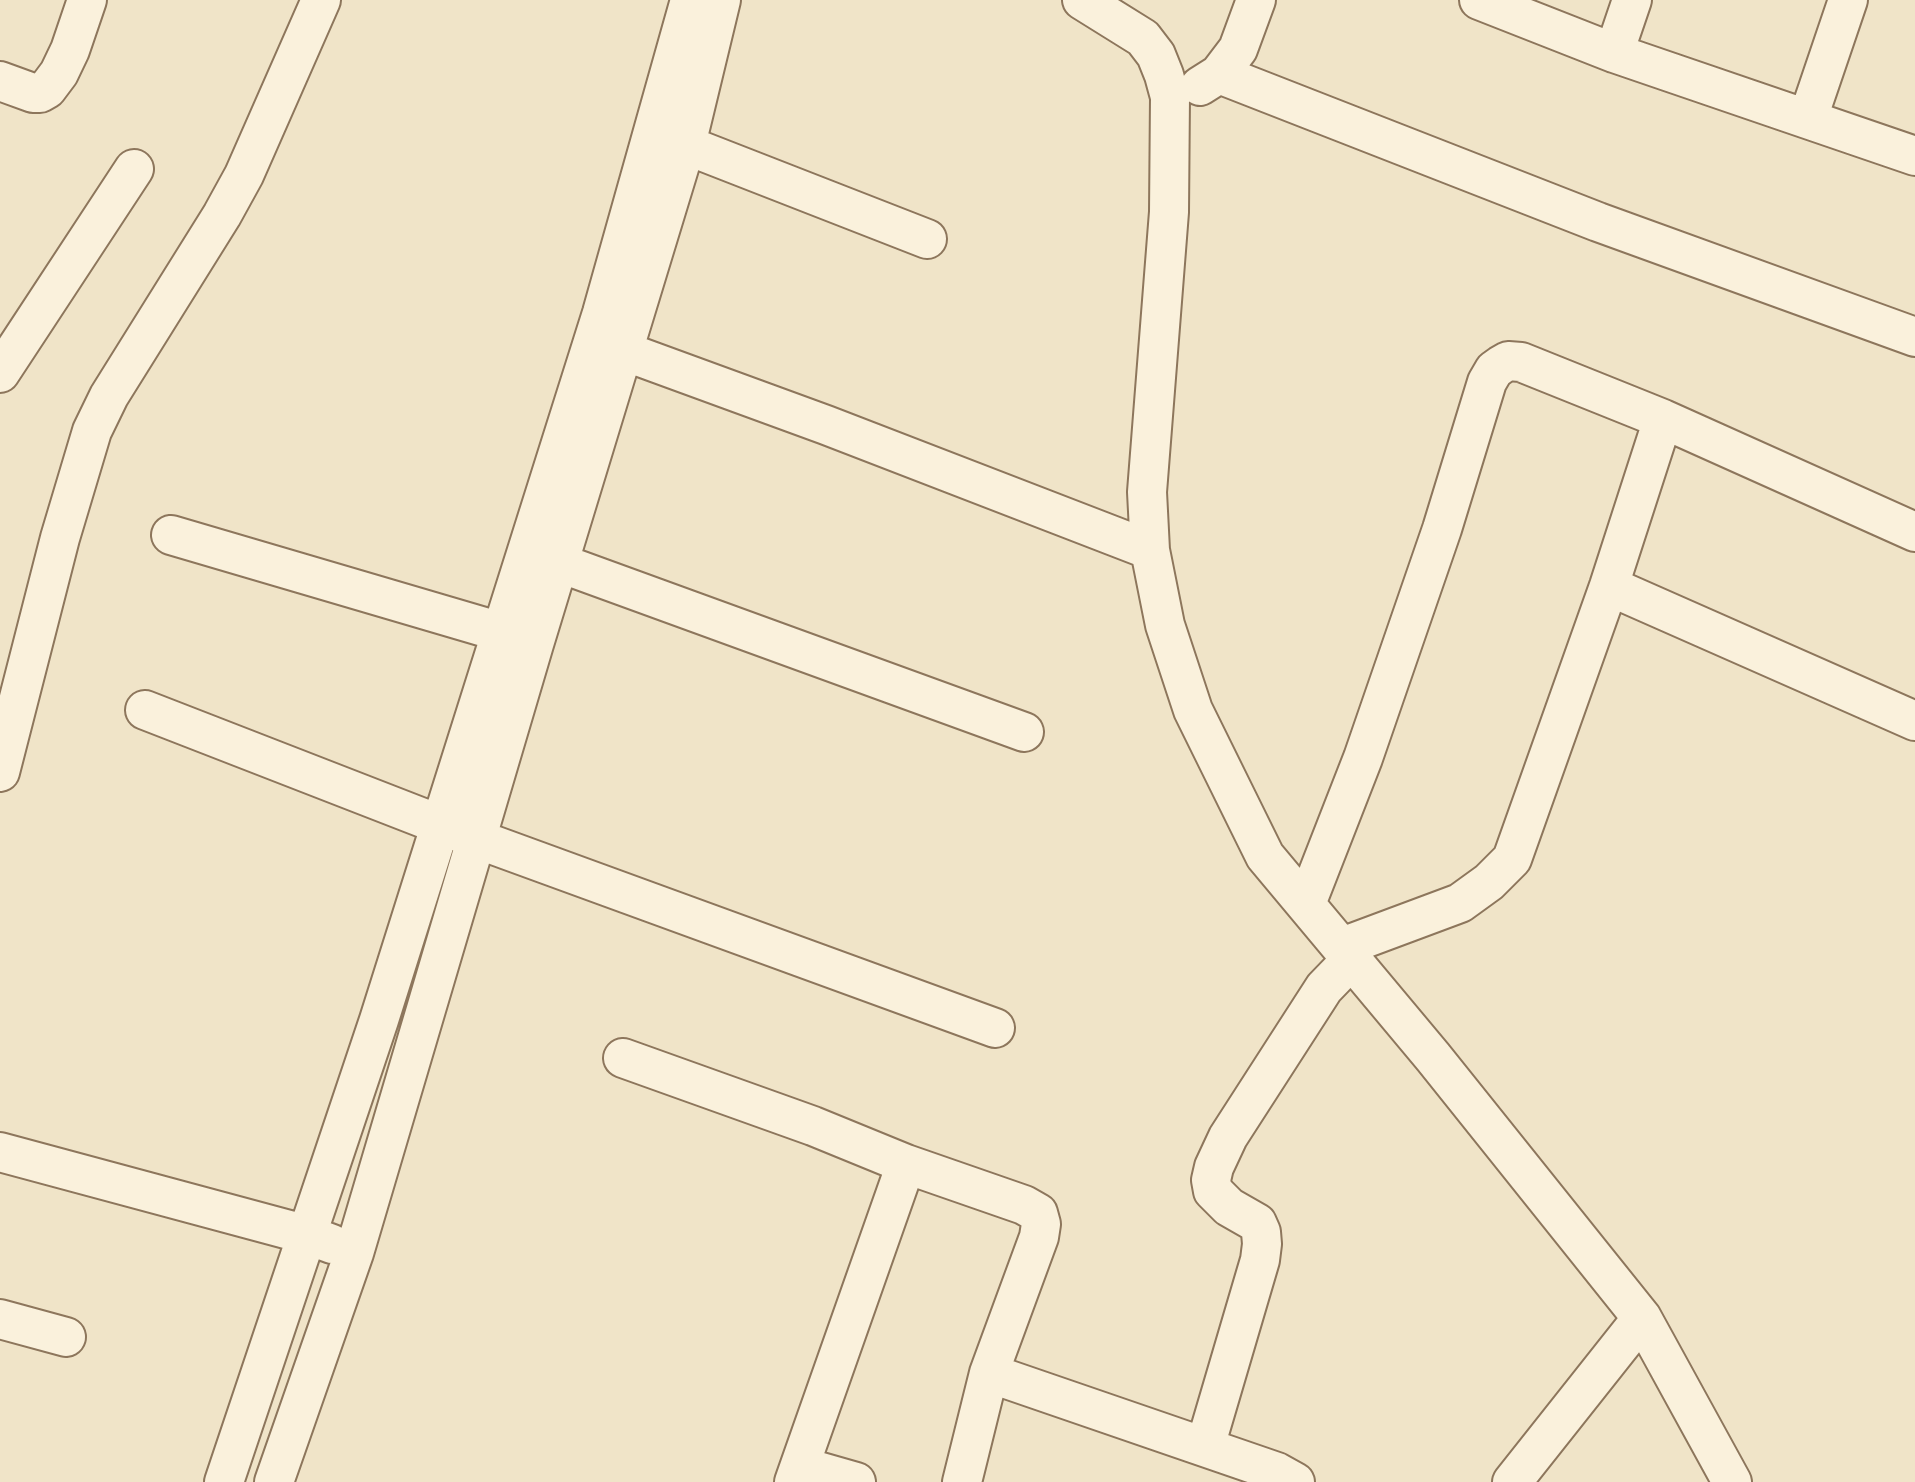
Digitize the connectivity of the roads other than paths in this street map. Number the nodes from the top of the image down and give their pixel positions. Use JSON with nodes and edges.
{"nodes":[{"id":1,"x":87,"y":0,"type":"edge"},
{"id":2,"x":321,"y":0,"type":"edge"},
{"id":3,"x":690,"y":0,"type":"edge"},
{"id":4,"x":721,"y":0,"type":"edge"},
{"id":5,"x":1082,"y":0,"type":"edge"},
{"id":6,"x":1256,"y":0,"type":"edge"},
{"id":7,"x":1479,"y":0,"type":"edge"},
{"id":8,"x":1632,"y":0,"type":"edge"},
{"id":9,"x":1848,"y":0,"type":"edge"},
{"id":10,"x":1614,"y":52,"type":"junction"},
{"id":11,"x":1219,"y":74,"type":"junction"},
{"id":12,"x":0,"y":82,"type":"edge"},
{"id":13,"x":1170,"y":97,"type":"junction"},
{"id":14,"x":1808,"y":118,"type":"junction"},
{"id":15,"x":686,"y":145,"type":"junction"},
{"id":16,"x":1915,"y":156,"type":"edge"},
{"id":17,"x":134,"y":169,"type":"dead end"},
{"id":18,"x":927,"y":239,"type":"dead end"},
{"id":19,"x":1915,"y":337,"type":"edge"},
{"id":20,"x":608,"y":346,"type":"junction"},
{"id":21,"x":0,"y":373,"type":"edge"},
{"id":22,"x":1663,"y":419,"type":"junction"},
{"id":23,"x":1915,"y":532,"type":"edge"},
{"id":24,"x":171,"y":535,"type":"dead end"},
{"id":25,"x":1150,"y":550,"type":"junction"},
{"id":26,"x":543,"y":557,"type":"junction"},
{"id":27,"x":1609,"y":586,"type":"junction"},
{"id":28,"x":501,"y":632,"type":"junction"},
{"id":29,"x":145,"y":710,"type":"dead end"},
{"id":30,"x":1915,"y":721,"type":"edge"},
{"id":31,"x":1024,"y":732,"type":"dead end"},
{"id":32,"x":0,"y":772,"type":"edge"},
{"id":33,"x":440,"y":825,"type":"junction"},
{"id":34,"x":477,"y":839,"type":"junction"},
{"id":35,"x":1306,"y":904,"type":"junction"},
{"id":36,"x":409,"y":925,"type":"junction"},
{"id":37,"x":447,"y":941,"type":"junction"},
{"id":38,"x":1347,"y":953,"type":"junction"},
{"id":39,"x":995,"y":1028,"type":"dead end"},
{"id":40,"x":623,"y":1058,"type":"dead end"},
{"id":41,"x":0,"y":1152,"type":"edge"},
{"id":42,"x":906,"y":1164,"type":"junction"},
{"id":43,"x":308,"y":1235,"type":"junction"},
{"id":44,"x":354,"y":1252,"type":"junction"},
{"id":45,"x":1642,"y":1318,"type":"junction"},
{"id":46,"x":0,"y":1319,"type":"edge"},
{"id":47,"x":66,"y":1338,"type":"dead end"},
{"id":48,"x":989,"y":1373,"type":"junction"},
{"id":49,"x":1205,"y":1447,"type":"junction"},
{"id":50,"x":797,"y":1474,"type":"edge"},
{"id":51,"x":224,"y":1482,"type":"edge"},
{"id":52,"x":274,"y":1482,"type":"edge"},
{"id":53,"x":856,"y":1482,"type":"edge"},
{"id":54,"x":962,"y":1482,"type":"edge"},
{"id":55,"x":1296,"y":1482,"type":"edge"},
{"id":56,"x":1511,"y":1482,"type":"edge"},
{"id":57,"x":1732,"y":1482,"type":"edge"}],
"edges":[{"from":1,"to":12,"type":"street"},
{"from":2,"to":32,"type":"street"},
{"from":3,"to":20,"type":"street"},
{"from":4,"to":15,"type":"street"},
{"from":5,"to":13,"type":"street"},
{"from":6,"to":11,"type":"street"},
{"from":7,"to":10,"type":"street"},
{"from":8,"to":10,"type":"street"},
{"from":9,"to":14,"type":"street"},
{"from":10,"to":14,"type":"street"},
{"from":11,"to":13,"type":"street"},
{"from":11,"to":19,"type":"street"},
{"from":13,"to":25,"type":"street"},
{"from":14,"to":16,"type":"street"},
{"from":15,"to":18,"type":"street"},
{"from":15,"to":20,"type":"street"},
{"from":17,"to":21,"type":"street"},
{"from":20,"to":25,"type":"street"},
{"from":20,"to":26,"type":"street"},
{"from":22,"to":23,"type":"street"},
{"from":22,"to":27,"type":"street"},
{"from":22,"to":35,"type":"street"},
{"from":24,"to":28,"type":"street"},
{"from":25,"to":35,"type":"street"},
{"from":26,"to":28,"type":"street"},
{"from":26,"to":31,"type":"street"},
{"from":26,"to":34,"type":"street"},
{"from":27,"to":30,"type":"street"},
{"from":27,"to":38,"type":"street"},
{"from":28,"to":33,"type":"street"},
{"from":29,"to":33,"type":"street"},
{"from":33,"to":34,"type":"street"},
{"from":33,"to":36,"type":"street"},
{"from":34,"to":37,"type":"street"},
{"from":34,"to":39,"type":"street"},
{"from":35,"to":38,"type":"street"},
{"from":36,"to":37,"type":"street"},
{"from":36,"to":43,"type":"street"},
{"from":37,"to":44,"type":"street"},
{"from":38,"to":45,"type":"street"},
{"from":38,"to":49,"type":"street"},
{"from":40,"to":42,"type":"street"},
{"from":41,"to":43,"type":"street"},
{"from":42,"to":48,"type":"street"},
{"from":42,"to":50,"type":"street"},
{"from":43,"to":44,"type":"street"},
{"from":43,"to":51,"type":"street"},
{"from":44,"to":52,"type":"street"},
{"from":45,"to":56,"type":"street"},
{"from":45,"to":57,"type":"street"},
{"from":46,"to":47,"type":"street"},
{"from":48,"to":49,"type":"street"},
{"from":48,"to":54,"type":"street"},
{"from":49,"to":55,"type":"street"},
{"from":50,"to":53,"type":"street"}]}
